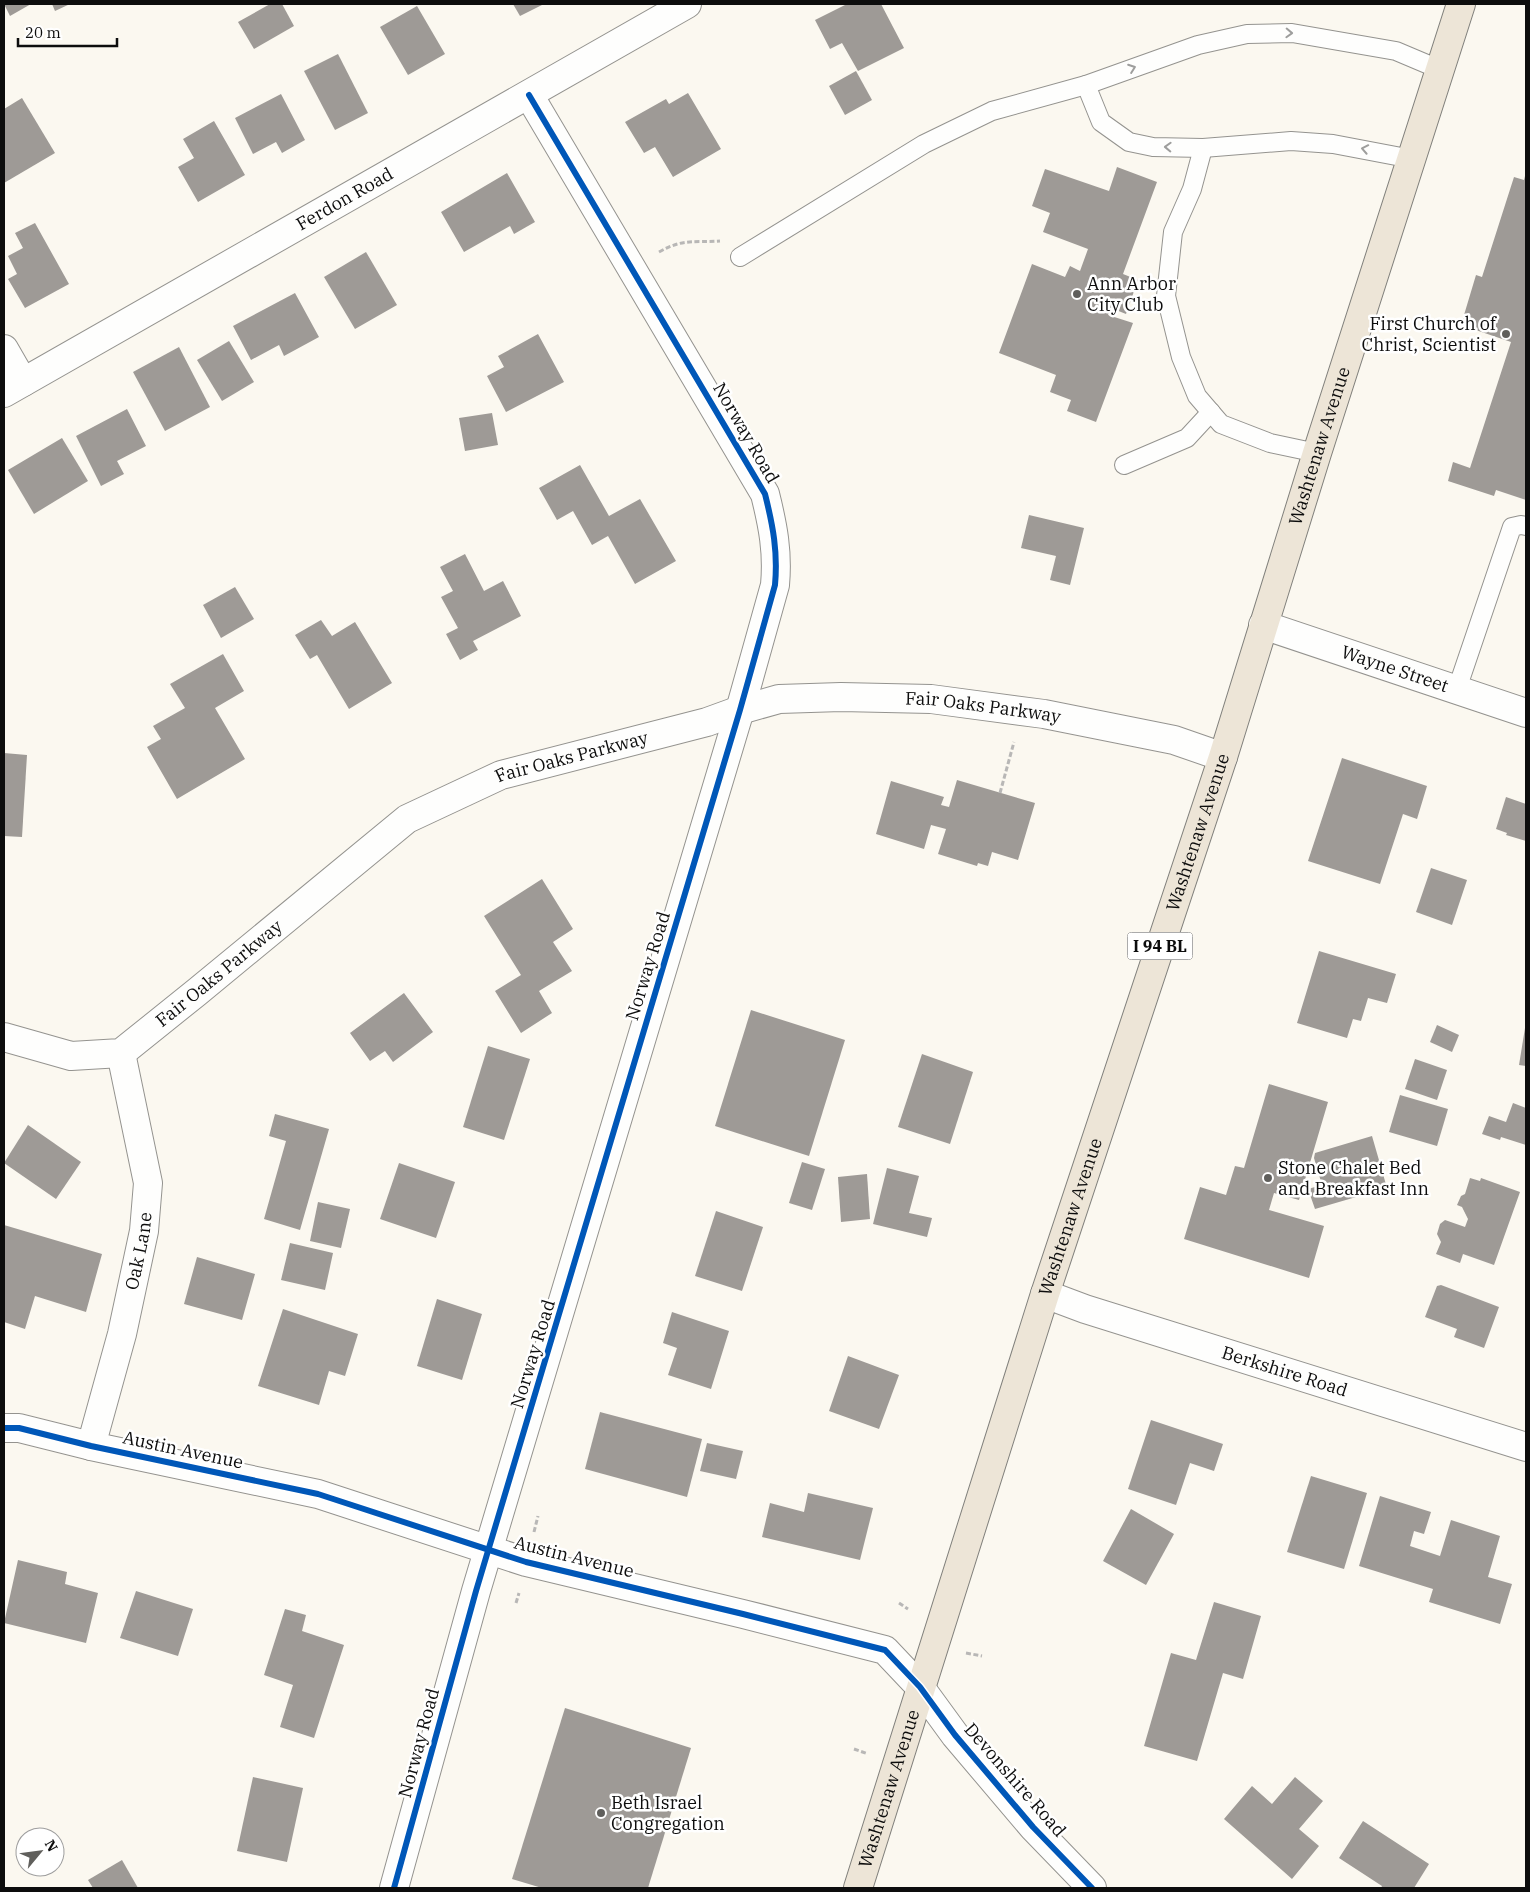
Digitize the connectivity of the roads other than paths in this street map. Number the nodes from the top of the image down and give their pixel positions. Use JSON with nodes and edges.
{"nodes":[{"id":1,"x":687,"y":4,"type":"edge"},
{"id":2,"x":1461,"y":4,"type":"edge"},
{"id":3,"x":1441,"y":70,"type":"junction"},
{"id":4,"x":1086,"y":85,"type":"junction"},
{"id":5,"x":529,"y":95,"type":"junction"},
{"id":6,"x":1203,"y":148,"type":"junction"},
{"id":7,"x":1412,"y":159,"type":"junction"},
{"id":8,"x":740,"y":257,"type":"dead end"},
{"id":9,"x":4,"y":349,"type":"edge"},
{"id":10,"x":13,"y":387,"type":"edge"},
{"id":11,"x":1211,"y":412,"type":"junction"},
{"id":12,"x":1317,"y":453,"type":"junction"},
{"id":13,"x":1124,"y":465,"type":"dead end"},
{"id":14,"x":1526,"y":526,"type":"edge"},
{"id":15,"x":1263,"y":625,"type":"junction"},
{"id":16,"x":1457,"y":689,"type":"junction"},
{"id":17,"x":740,"y":710,"type":"junction"},
{"id":18,"x":1526,"y":712,"type":"edge"},
{"id":19,"x":1223,"y":756,"type":"junction"},
{"id":20,"x":4,"y":1037,"type":"edge"},
{"id":21,"x":121,"y":1053,"type":"junction"},
{"id":22,"x":1045,"y":1294,"type":"junction"},
{"id":23,"x":4,"y":1428,"type":"edge"},
{"id":24,"x":91,"y":1446,"type":"junction"},
{"id":25,"x":1526,"y":1446,"type":"edge"},
{"id":26,"x":489,"y":1550,"type":"junction"},
{"id":27,"x":920,"y":1687,"type":"junction"},
{"id":28,"x":394,"y":1888,"type":"edge"},
{"id":29,"x":858,"y":1888,"type":"edge"},
{"id":30,"x":1092,"y":1888,"type":"edge"}],
"edges":[{"from":1,"to":5,"type":"street","name":"Ferdon Road"},
{"from":2,"to":3,"type":"main road","name":"Washtenaw Avenue","number":"I 94 BL"},
{"from":4,"to":3,"type":"lane","one_way":true},
{"from":3,"to":7,"type":"main road","name":"Washtenaw Avenue","number":"I 94 BL"},
{"from":6,"to":4,"type":"lane","one_way":true},
{"from":4,"to":8,"type":"lane"},
{"from":5,"to":10,"type":"street","name":"Ferdon Road"},
{"from":5,"to":17,"type":"street","name":"Norway Road"},
{"from":7,"to":6,"type":"lane","one_way":true},
{"from":6,"to":11,"type":"lane"},
{"from":7,"to":12,"type":"main road","name":"Washtenaw Avenue","number":"I 94 BL"},
{"from":9,"to":10,"type":"street"},
{"from":11,"to":12,"type":"lane"},
{"from":11,"to":13,"type":"lane"},
{"from":12,"to":15,"type":"main road","name":"Washtenaw Avenue","number":"I 94 BL"},
{"from":14,"to":16,"type":"lane"},
{"from":15,"to":16,"type":"street","name":"Wayne Street"},
{"from":15,"to":19,"type":"main road","name":"Washtenaw Avenue","number":"I 94 BL"},
{"from":16,"to":18,"type":"street","name":"Wayne Street"},
{"from":17,"to":19,"type":"street","name":"Fair Oaks Parkway"},
{"from":17,"to":21,"type":"street","name":"Fair Oaks Parkway"},
{"from":17,"to":26,"type":"street","name":"Norway Road"},
{"from":19,"to":22,"type":"main road","name":"Washtenaw Avenue","number":"I 94 BL"},
{"from":20,"to":21,"type":"street"},
{"from":21,"to":24,"type":"street","name":"Oak Lane"},
{"from":22,"to":25,"type":"street","name":"Berkshire Road"},
{"from":22,"to":27,"type":"main road","name":"Washtenaw Avenue","number":"I 94 BL"},
{"from":23,"to":24,"type":"street","name":"Austin Avenue"},
{"from":24,"to":26,"type":"street","name":"Austin Avenue"},
{"from":26,"to":27,"type":"street","name":"Austin Avenue"},
{"from":26,"to":28,"type":"street","name":"Norway Road"},
{"from":27,"to":29,"type":"main road","name":"Washtenaw Avenue","number":"I 94 BL"},
{"from":27,"to":30,"type":"street","name":"Devonshire Road"}]}
